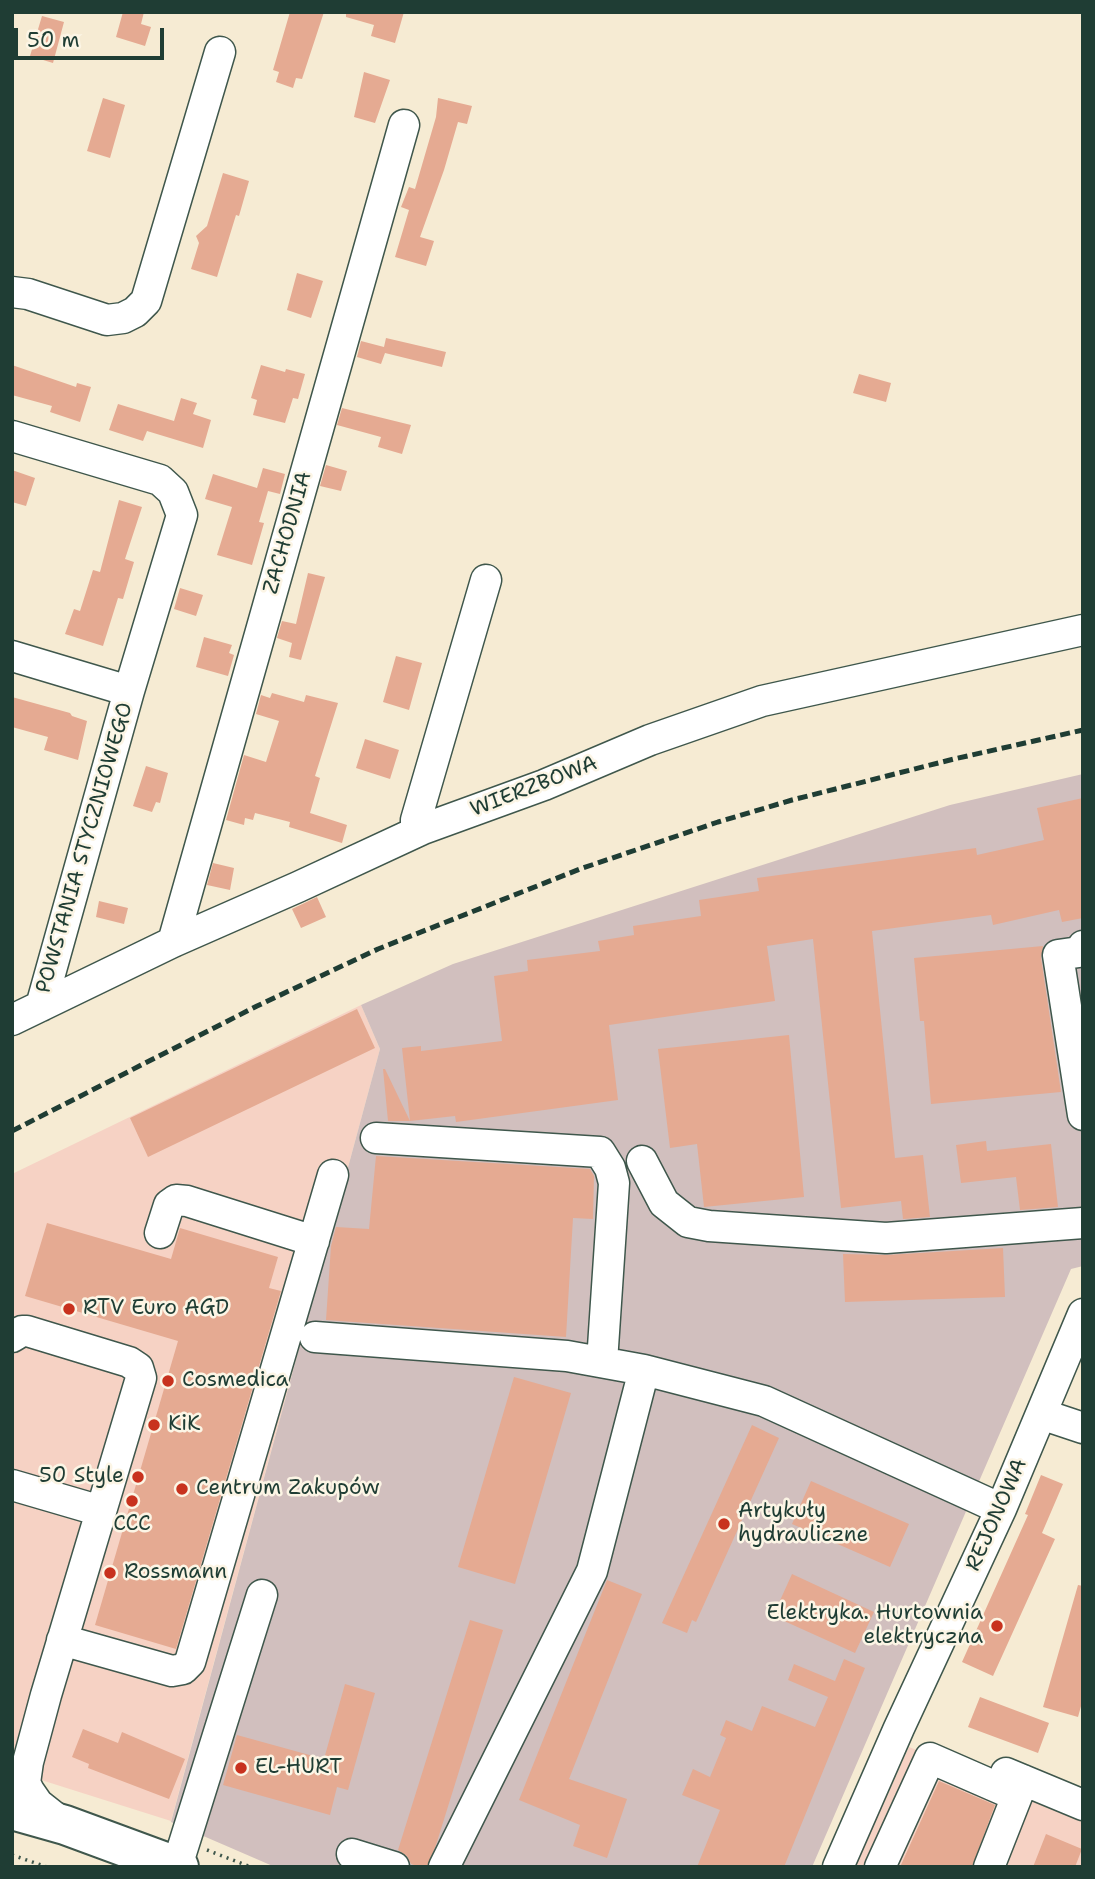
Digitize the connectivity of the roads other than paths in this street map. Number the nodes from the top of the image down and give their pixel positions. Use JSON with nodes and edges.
{"nodes":[{"id":1,"x":220,"y":52,"type":"dead end"},
{"id":2,"x":404,"y":125,"type":"dead end"},
{"id":3,"x":12,"y":292,"type":"edge"},
{"id":4,"x":12,"y":436,"type":"edge"},
{"id":5,"x":486,"y":580,"type":"dead end"},
{"id":6,"x":1083,"y":630,"type":"edge"},
{"id":7,"x":12,"y":656,"type":"edge"},
{"id":8,"x":129,"y":691,"type":"junction"},
{"id":9,"x":416,"y":832,"type":"junction"},
{"id":10,"x":173,"y":942,"type":"junction"},
{"id":11,"x":1083,"y":946,"type":"edge"},
{"id":12,"x":41,"y":1006,"type":"junction"},
{"id":13,"x":12,"y":1020,"type":"edge"},
{"id":14,"x":1083,"y":1115,"type":"edge"},
{"id":15,"x":376,"y":1138,"type":"dead end"},
{"id":16,"x":642,"y":1161,"type":"dead end"},
{"id":17,"x":334,"y":1175,"type":"dead end"},
{"id":18,"x":1083,"y":1223,"type":"edge"},
{"id":19,"x":160,"y":1233,"type":"dead end"},
{"id":20,"x":314,"y":1241,"type":"junction"},
{"id":21,"x":1083,"y":1314,"type":"edge"},
{"id":22,"x":12,"y":1337,"type":"edge"},
{"id":23,"x":316,"y":1337,"type":"dead end"},
{"id":24,"x":602,"y":1363,"type":"junction"},
{"id":25,"x":644,"y":1370,"type":"junction"},
{"id":26,"x":1041,"y":1414,"type":"junction"},
{"id":27,"x":1083,"y":1428,"type":"edge"},
{"id":28,"x":12,"y":1485,"type":"edge"},
{"id":29,"x":1001,"y":1510,"type":"junction"},
{"id":30,"x":101,"y":1511,"type":"junction"},
{"id":31,"x":262,"y":1595,"type":"dead end"},
{"id":32,"x":62,"y":1640,"type":"junction"},
{"id":33,"x":46,"y":1695,"type":"junction"},
{"id":34,"x":899,"y":1728,"type":"junction"},
{"id":35,"x":12,"y":1756,"type":"edge"},
{"id":36,"x":1020,"y":1788,"type":"junction"},
{"id":37,"x":1083,"y":1805,"type":"edge"},
{"id":38,"x":12,"y":1810,"type":"edge"},
{"id":39,"x":65,"y":1825,"type":"junction"},
{"id":40,"x":12,"y":1834,"type":"edge"},
{"id":41,"x":352,"y":1854,"type":"dead end"},
{"id":42,"x":178,"y":1866,"type":"edge"},
{"id":43,"x":108,"y":1867,"type":"edge"},
{"id":44,"x":394,"y":1867,"type":"edge"},
{"id":45,"x":444,"y":1867,"type":"edge"},
{"id":46,"x":838,"y":1867,"type":"edge"},
{"id":47,"x":880,"y":1867,"type":"edge"},
{"id":48,"x":989,"y":1867,"type":"edge"}],
"edges":[{"from":1,"to":3,"type":"street"},
{"from":2,"to":10,"type":"street","name":"ZACHODNIA"},
{"from":4,"to":8,"type":"street","name":"POWSTANIA STYCZNIOWEGO"},
{"from":5,"to":9,"type":"street"},
{"from":6,"to":9,"type":"street","name":"WIERZBOWA"},
{"from":7,"to":8,"type":"street","name":"POWSTANIA STYCZNIOWEGO"},
{"from":8,"to":12,"type":"street","name":"POWSTANIA STYCZNIOWEGO"},
{"from":9,"to":10,"type":"street","name":"WIERZBOWA"},
{"from":10,"to":12,"type":"street","name":"WIERZBOWA"},
{"from":11,"to":14,"type":"street"},
{"from":12,"to":13,"type":"street","name":"WIERZBOWA"},
{"from":15,"to":24,"type":"street"},
{"from":16,"to":18,"type":"street"},
{"from":17,"to":20,"type":"street"},
{"from":19,"to":20,"type":"street"},
{"from":20,"to":32,"type":"street"},
{"from":21,"to":26,"type":"street","name":"REJONOWA"},
{"from":22,"to":30,"type":"street"},
{"from":23,"to":24,"type":"street"},
{"from":24,"to":25,"type":"street"},
{"from":25,"to":29,"type":"street"},
{"from":25,"to":45,"type":"street"},
{"from":26,"to":27,"type":"street"},
{"from":26,"to":29,"type":"street","name":"REJONOWA"},
{"from":28,"to":30,"type":"street"},
{"from":29,"to":34,"type":"street","name":"REJONOWA"},
{"from":30,"to":32,"type":"street"},
{"from":31,"to":42,"type":"street"},
{"from":32,"to":33,"type":"street"},
{"from":33,"to":35,"type":"street"},
{"from":33,"to":39,"type":"street"},
{"from":34,"to":36,"type":"street"},
{"from":34,"to":46,"type":"street","name":"REJONOWA"},
{"from":36,"to":37,"type":"street"},
{"from":36,"to":47,"type":"street"},
{"from":36,"to":48,"type":"street"},
{"from":38,"to":39,"type":"main road"},
{"from":39,"to":42,"type":"main road"},
{"from":40,"to":43,"type":"main road"},
{"from":41,"to":44,"type":"street"}]}
